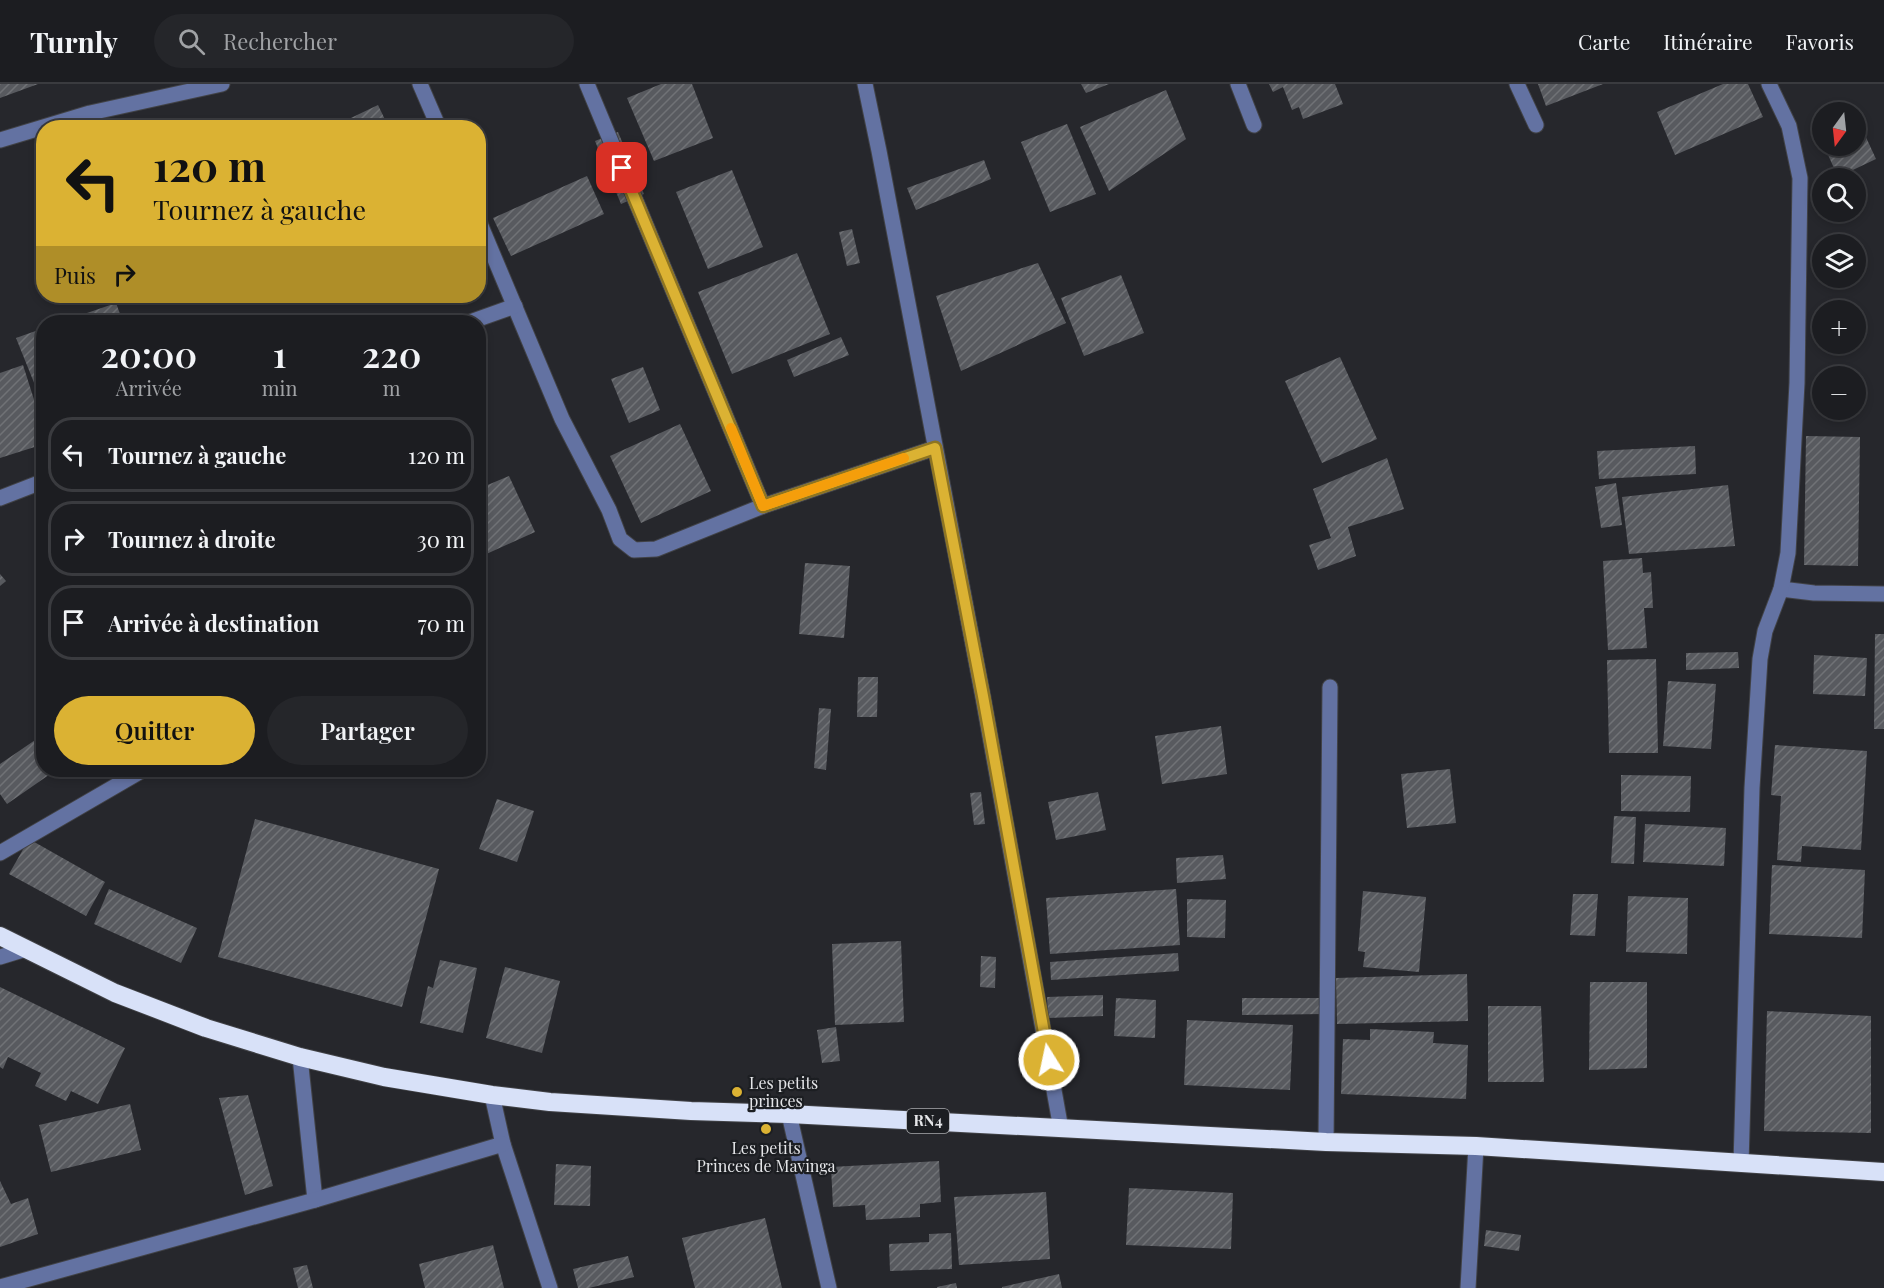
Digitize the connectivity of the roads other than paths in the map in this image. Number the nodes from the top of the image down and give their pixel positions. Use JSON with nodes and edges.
{"nodes":[{"id":1,"x":222,"y":84,"type":"edge"},
{"id":2,"x":420,"y":84,"type":"edge"},
{"id":3,"x":587,"y":84,"type":"edge"},
{"id":4,"x":865,"y":84,"type":"edge"},
{"id":5,"x":1238,"y":84,"type":"edge"},
{"id":6,"x":1517,"y":84,"type":"edge"},
{"id":7,"x":1768,"y":84,"type":"edge"},
{"id":8,"x":67,"y":120,"type":"edge"},
{"id":9,"x":436,"y":120,"type":"edge"},
{"id":10,"x":1254,"y":125,"type":"dead end"},
{"id":11,"x":1536,"y":125,"type":"dead end"},
{"id":12,"x":36,"y":129,"type":"edge"},
{"id":13,"x":0,"y":140,"type":"edge"},
{"id":14,"x":486,"y":238,"type":"edge"},
{"id":15,"x":515,"y":306,"type":"junction"},
{"id":16,"x":486,"y":316,"type":"edge"},
{"id":17,"x":935,"y":448,"type":"junction"},
{"id":18,"x":36,"y":484,"type":"edge"},
{"id":19,"x":0,"y":498,"type":"edge"},
{"id":20,"x":763,"y":506,"type":"junction"},
{"id":21,"x":1781,"y":589,"type":"junction"},
{"id":22,"x":1884,"y":594,"type":"edge"},
{"id":23,"x":1330,"y":687,"type":"dead end"},
{"id":24,"x":131,"y":777,"type":"edge"},
{"id":25,"x":0,"y":853,"type":"edge"},
{"id":26,"x":0,"y":936,"type":"edge"},
{"id":27,"x":26,"y":950,"type":"junction"},
{"id":28,"x":0,"y":957,"type":"edge"},
{"id":29,"x":300,"y":1057,"type":"junction"},
{"id":30,"x":492,"y":1095,"type":"junction"},
{"id":31,"x":789,"y":1114,"type":"junction"},
{"id":32,"x":1061,"y":1129,"type":"junction"},
{"id":33,"x":1326,"y":1142,"type":"junction"},
{"id":34,"x":503,"y":1144,"type":"junction"},
{"id":35,"x":1476,"y":1146,"type":"junction"},
{"id":36,"x":1741,"y":1164,"type":"junction"},
{"id":37,"x":1884,"y":1172,"type":"edge"},
{"id":38,"x":315,"y":1200,"type":"junction"},
{"id":39,"x":0,"y":1287,"type":"edge"},
{"id":40,"x":550,"y":1288,"type":"edge"},
{"id":41,"x":829,"y":1288,"type":"edge"},
{"id":42,"x":1468,"y":1288,"type":"edge"}],
"edges":[{"from":1,"to":8,"type":"street"},
{"from":2,"to":9,"type":"street"},
{"from":3,"to":20,"type":"street"},
{"from":4,"to":17,"type":"street"},
{"from":5,"to":10,"type":"street"},
{"from":6,"to":11,"type":"street"},
{"from":7,"to":21,"type":"street"},
{"from":12,"to":13,"type":"street"},
{"from":14,"to":15,"type":"street"},
{"from":15,"to":16,"type":"street"},
{"from":15,"to":20,"type":"street"},
{"from":17,"to":20,"type":"street"},
{"from":17,"to":32,"type":"street"},
{"from":18,"to":19,"type":"street"},
{"from":21,"to":22,"type":"street"},
{"from":21,"to":36,"type":"street"},
{"from":23,"to":33,"type":"street"},
{"from":24,"to":25,"type":"street"},
{"from":26,"to":27,"type":"highway","number":"RN4"},
{"from":27,"to":28,"type":"street"},
{"from":27,"to":29,"type":"highway","number":"RN4"},
{"from":29,"to":30,"type":"highway","number":"RN4"},
{"from":29,"to":38,"type":"street"},
{"from":30,"to":31,"type":"highway","number":"RN4"},
{"from":30,"to":34,"type":"street"},
{"from":31,"to":32,"type":"highway","number":"RN4"},
{"from":31,"to":41,"type":"street"},
{"from":32,"to":33,"type":"highway","number":"RN4"},
{"from":33,"to":35,"type":"highway","number":"RN4"},
{"from":34,"to":38,"type":"street"},
{"from":34,"to":40,"type":"street"},
{"from":35,"to":36,"type":"highway","number":"RN4"},
{"from":35,"to":42,"type":"street"},
{"from":36,"to":37,"type":"highway","number":"RN4"},
{"from":38,"to":39,"type":"street"}]}
